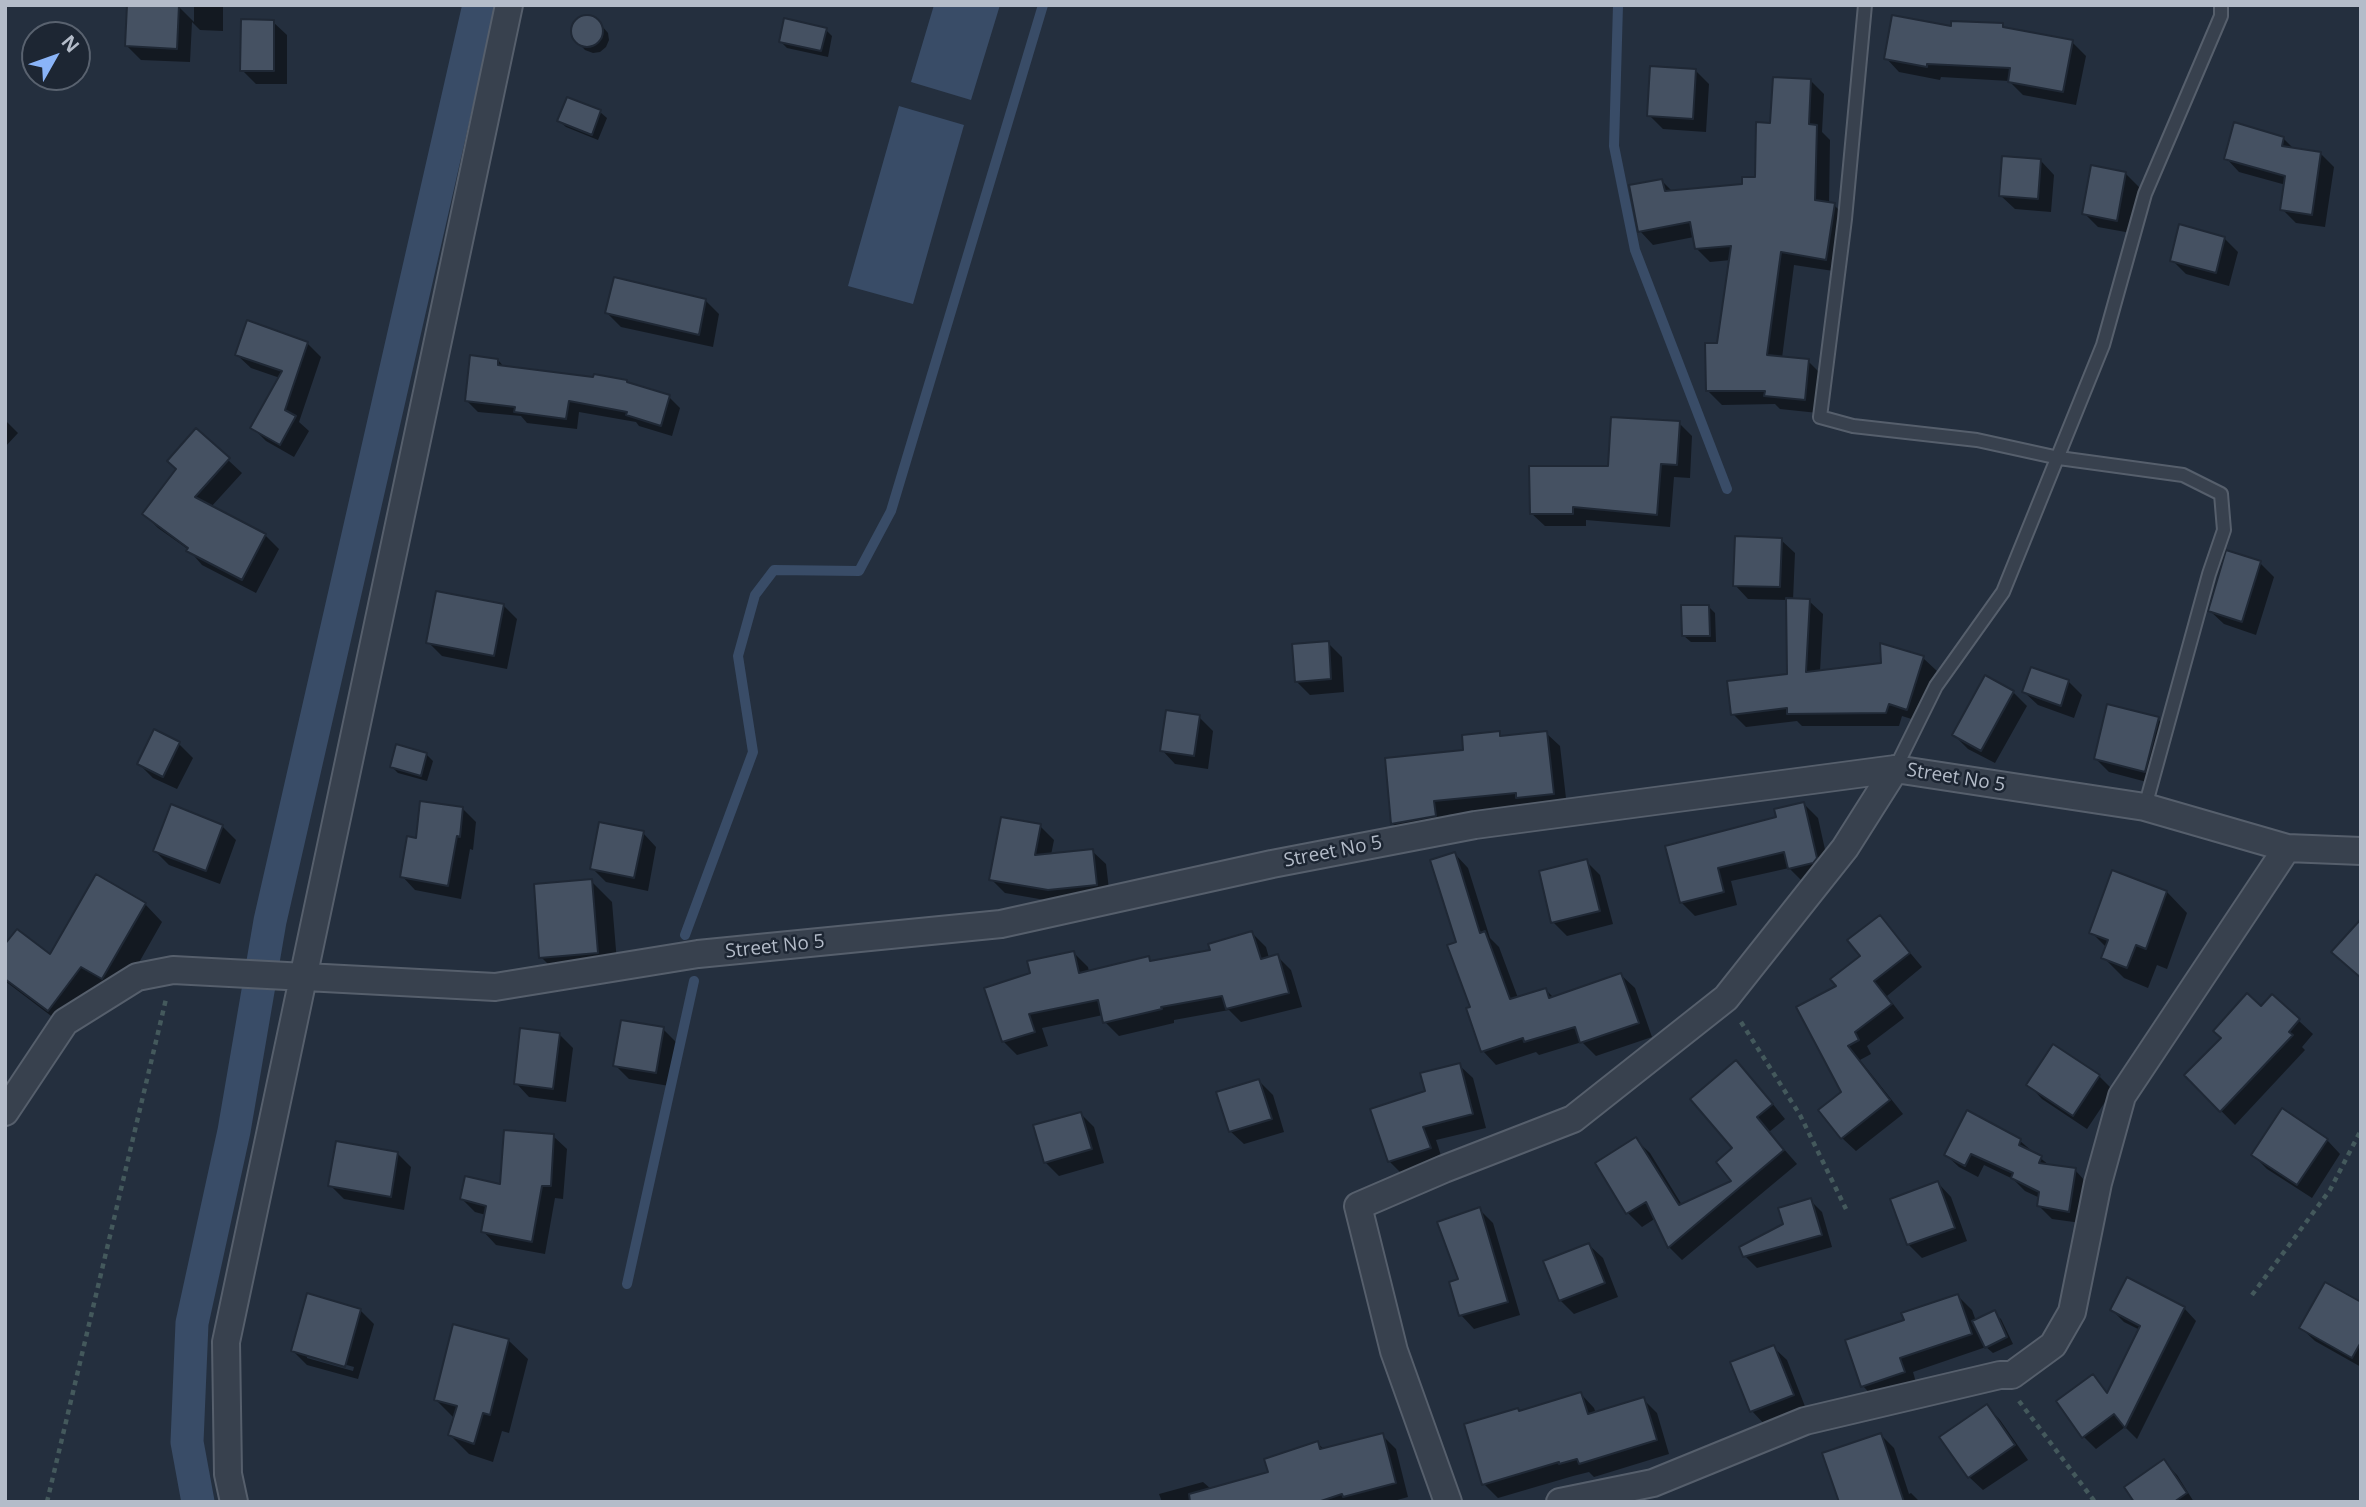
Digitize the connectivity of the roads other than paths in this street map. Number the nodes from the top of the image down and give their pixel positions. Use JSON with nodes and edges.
{"nodes":[{"id":1,"x":509,"y":5,"type":"edge"},
{"id":2,"x":1865,"y":5,"type":"edge"},
{"id":3,"x":2221,"y":5,"type":"edge"},
{"id":4,"x":2059,"y":458,"type":"junction"},
{"id":5,"x":1895,"y":769,"type":"junction"},
{"id":6,"x":2145,"y":807,"type":"junction"},
{"id":7,"x":2287,"y":848,"type":"junction"},
{"id":8,"x":2361,"y":851,"type":"edge"},
{"id":9,"x":292,"y":976,"type":"junction"},
{"id":10,"x":5,"y":1112,"type":"edge"},
{"id":11,"x":234,"y":1502,"type":"edge"},
{"id":12,"x":1448,"y":1502,"type":"edge"},
{"id":13,"x":1560,"y":1502,"type":"edge"}],
"edges":[{"from":1,"to":9,"type":"street"},
{"from":2,"to":4,"type":"lane"},
{"from":3,"to":4,"type":"lane"},
{"from":4,"to":5,"type":"lane"},
{"from":4,"to":6,"type":"lane"},
{"from":5,"to":6,"type":"street","name":"Street No 5"},
{"from":5,"to":9,"type":"street","name":"Street No 5"},
{"from":5,"to":12,"type":"street"},
{"from":6,"to":7,"type":"street","name":"Street No 5"},
{"from":7,"to":8,"type":"street","name":"Street No 5"},
{"from":7,"to":13,"type":"street"},
{"from":9,"to":10,"type":"street","name":"Street No 5"},
{"from":9,"to":11,"type":"street"}]}
